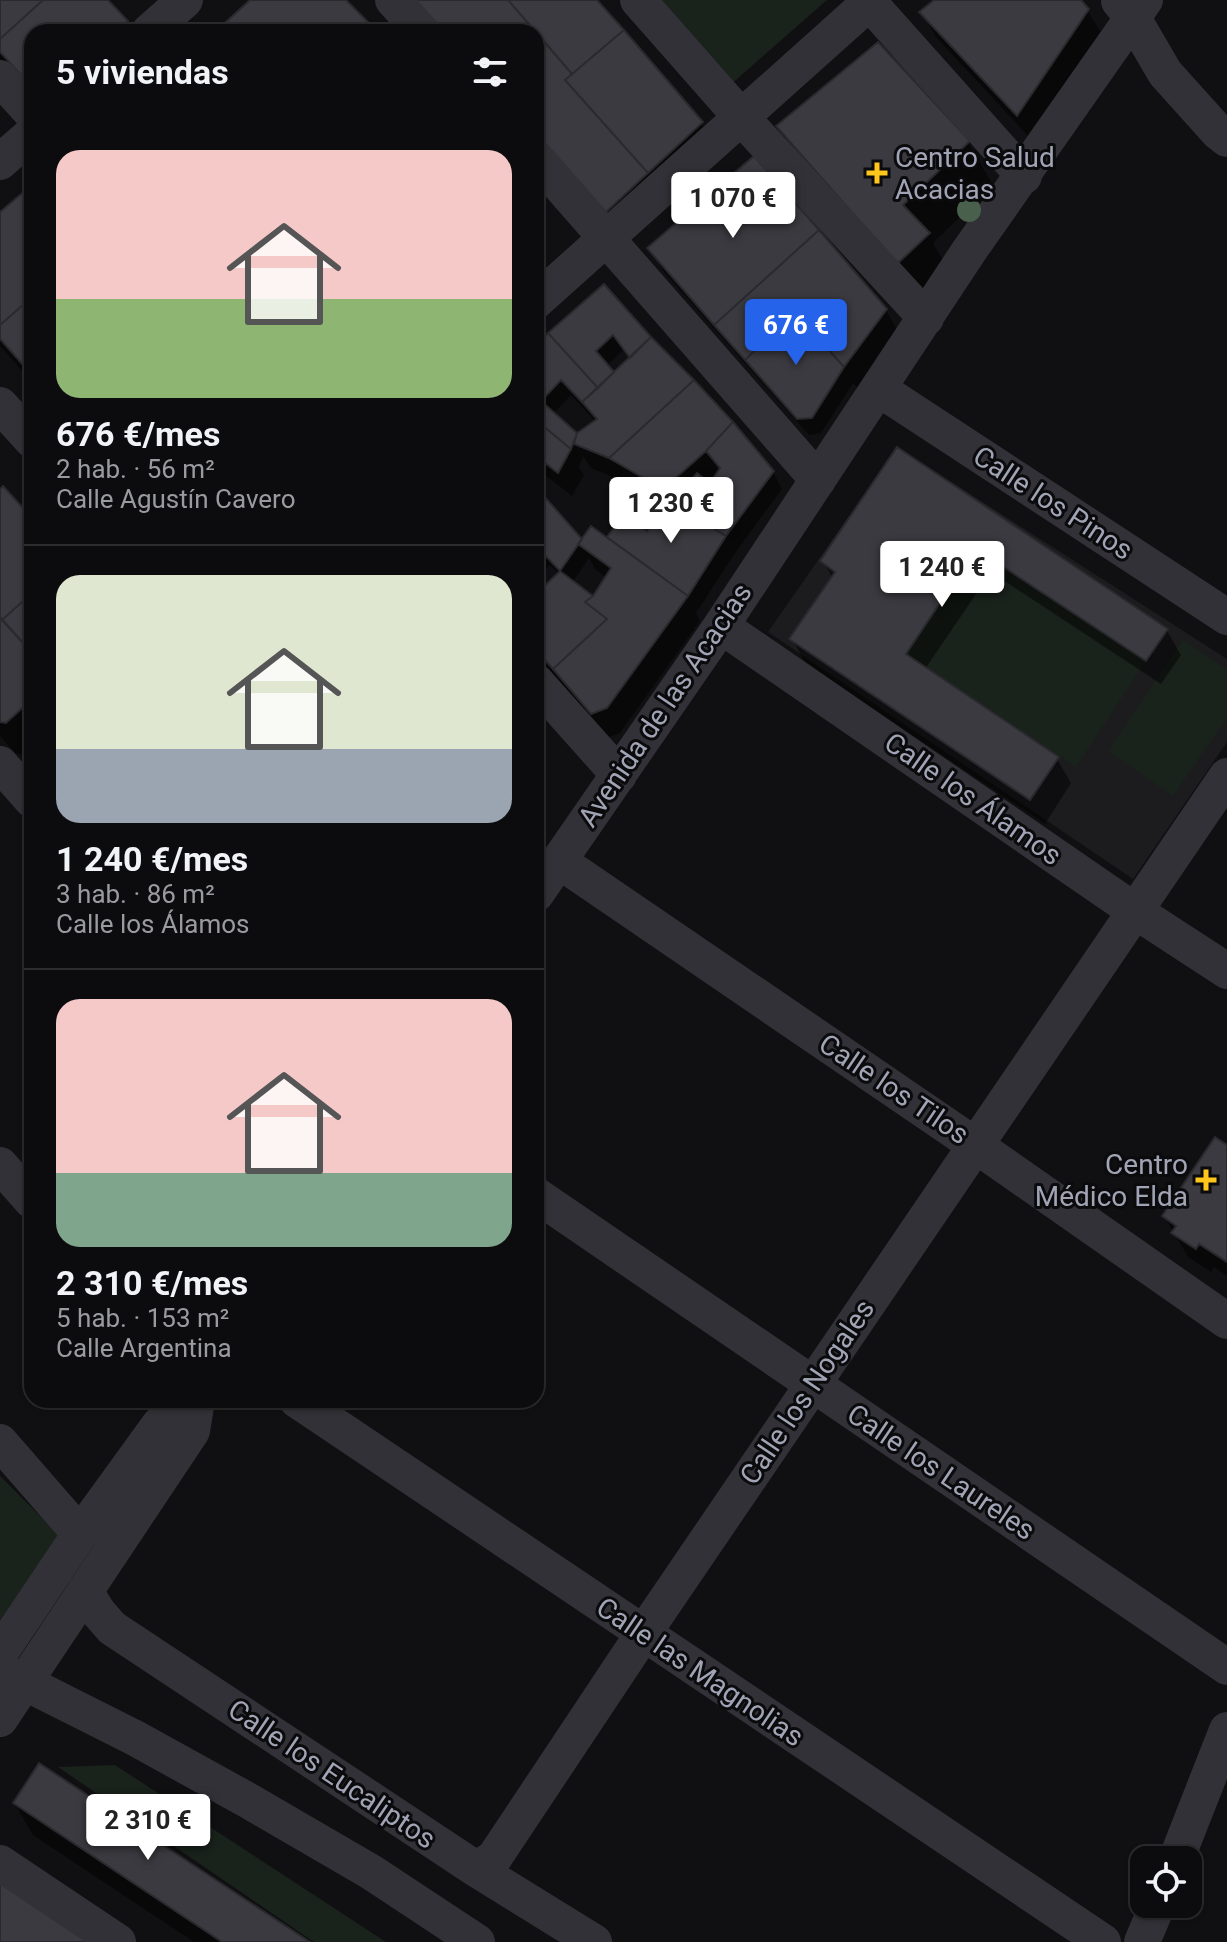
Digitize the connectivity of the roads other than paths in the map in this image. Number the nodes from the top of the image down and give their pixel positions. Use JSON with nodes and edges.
{"nodes":[{"id":1,"x":185,"y":0,"type":"edge"},
{"id":2,"x":393,"y":0,"type":"edge"},
{"id":3,"x":638,"y":0,"type":"edge"},
{"id":4,"x":869,"y":1,"type":"edge"},
{"id":5,"x":1132,"y":6,"type":"edge"},
{"id":6,"x":148,"y":19,"type":"edge"},
{"id":7,"x":415,"y":24,"type":"edge"},
{"id":8,"x":0,"y":78,"type":"edge"},
{"id":9,"x":24,"y":104,"type":"edge"},
{"id":10,"x":741,"y":117,"type":"junction"},
{"id":11,"x":1227,"y":139,"type":"edge"},
{"id":12,"x":24,"y":141,"type":"edge"},
{"id":13,"x":0,"y":162,"type":"edge"},
{"id":14,"x":544,"y":167,"type":"edge"},
{"id":15,"x":1024,"y":176,"type":"junction"},
{"id":16,"x":607,"y":237,"type":"junction"},
{"id":17,"x":544,"y":294,"type":"edge"},
{"id":18,"x":926,"y":318,"type":"junction"},
{"id":19,"x":879,"y":389,"type":"junction"},
{"id":20,"x":0,"y":405,"type":"edge"},
{"id":21,"x":24,"y":431,"type":"edge"},
{"id":22,"x":818,"y":480,"type":"junction"},
{"id":23,"x":1227,"y":617,"type":"edge"},
{"id":24,"x":721,"y":626,"type":"junction"},
{"id":25,"x":544,"y":691,"type":"edge"},
{"id":26,"x":10,"y":767,"type":"edge"},
{"id":27,"x":619,"y":775,"type":"junction"},
{"id":28,"x":1227,"y":776,"type":"edge"},
{"id":29,"x":24,"y":788,"type":"edge"},
{"id":30,"x":559,"y":861,"type":"junction"},
{"id":31,"x":544,"y":883,"type":"edge"},
{"id":32,"x":1135,"y":911,"type":"junction"},
{"id":33,"x":1227,"y":971,"type":"edge"},
{"id":34,"x":975,"y":1145,"type":"junction"},
{"id":35,"x":0,"y":1165,"type":"edge"},
{"id":36,"x":24,"y":1192,"type":"edge"},
{"id":37,"x":544,"y":1201,"type":"edge"},
{"id":38,"x":1227,"y":1321,"type":"edge"},
{"id":39,"x":812,"y":1385,"type":"junction"},
{"id":40,"x":179,"y":1408,"type":"edge"},
{"id":41,"x":196,"y":1408,"type":"edge"},
{"id":42,"x":309,"y":1408,"type":"edge"},
{"id":43,"x":0,"y":1442,"type":"edge"},
{"id":44,"x":80,"y":1534,"type":"junction"},
{"id":45,"x":85,"y":1591,"type":"junction"},
{"id":46,"x":643,"y":1634,"type":"junction"},
{"id":47,"x":0,"y":1653,"type":"edge"},
{"id":48,"x":1227,"y":1667,"type":"edge"},
{"id":49,"x":12,"y":1677,"type":"edge"},
{"id":50,"x":0,"y":1719,"type":"edge"},
{"id":51,"x":1227,"y":1730,"type":"edge"},
{"id":52,"x":1181,"y":1846,"type":"edge"},
{"id":53,"x":0,"y":1863,"type":"edge"},
{"id":54,"x":476,"y":1869,"type":"junction"},
{"id":55,"x":1152,"y":1918,"type":"edge"},
{"id":56,"x":475,"y":1941,"type":"edge"},
{"id":57,"x":118,"y":1942,"type":"edge"},
{"id":58,"x":594,"y":1942,"type":"edge"},
{"id":59,"x":1103,"y":1942,"type":"edge"},
{"id":60,"x":1142,"y":1942,"type":"edge"}],
"edges":[{"from":1,"to":6,"type":"street"},
{"from":2,"to":7,"type":"street"},
{"from":3,"to":10,"type":"street"},
{"from":4,"to":10,"type":"street"},
{"from":4,"to":15,"type":"street"},
{"from":5,"to":11,"type":"street"},
{"from":5,"to":15,"type":"street","name":"Avenida de las Acacias"},
{"from":8,"to":9,"type":"street"},
{"from":10,"to":16,"type":"street"},
{"from":10,"to":18,"type":"street"},
{"from":12,"to":13,"type":"street"},
{"from":14,"to":16,"type":"street"},
{"from":15,"to":18,"type":"street","name":"Avenida de las Acacias"},
{"from":16,"to":17,"type":"street"},
{"from":16,"to":22,"type":"street"},
{"from":18,"to":19,"type":"street","name":"Avenida de las Acacias"},
{"from":19,"to":22,"type":"street","name":"Avenida de las Acacias"},
{"from":19,"to":23,"type":"street","name":"Calle los Pinos"},
{"from":20,"to":21,"type":"street"},
{"from":22,"to":24,"type":"street","name":"Avenida de las Acacias"},
{"from":24,"to":27,"type":"street","name":"Avenida de las Acacias"},
{"from":24,"to":32,"type":"street","name":"Calle los Álamos"},
{"from":25,"to":27,"type":"street"},
{"from":26,"to":29,"type":"street"},
{"from":27,"to":30,"type":"street","name":"Avenida de las Acacias"},
{"from":28,"to":32,"type":"street","name":"Calle los Nogales"},
{"from":30,"to":31,"type":"street","name":"Avenida de las Acacias"},
{"from":30,"to":34,"type":"street","name":"Calle los Tilos"},
{"from":32,"to":33,"type":"street","name":"Calle los Álamos"},
{"from":32,"to":34,"type":"street","name":"Calle los Nogales"},
{"from":34,"to":38,"type":"street","name":"Calle los Tilos"},
{"from":34,"to":39,"type":"street","name":"Calle los Nogales"},
{"from":35,"to":36,"type":"street"},
{"from":37,"to":39,"type":"street","name":"Calle los Laureles"},
{"from":39,"to":46,"type":"street","name":"Calle los Nogales"},
{"from":39,"to":48,"type":"street","name":"Calle los Laureles"},
{"from":40,"to":44,"type":"street"},
{"from":41,"to":45,"type":"street"},
{"from":42,"to":46,"type":"street","name":"Calle las Magnolias"},
{"from":43,"to":44,"type":"street"},
{"from":44,"to":47,"type":"street"},
{"from":45,"to":49,"type":"street"},
{"from":45,"to":54,"type":"street","name":"Calle los Eucaliptos"},
{"from":46,"to":54,"type":"street","name":"Calle los Nogales"},
{"from":46,"to":59,"type":"street","name":"Calle las Magnolias"},
{"from":49,"to":50,"type":"street"},
{"from":49,"to":56,"type":"street"},
{"from":51,"to":52,"type":"street"},
{"from":53,"to":57,"type":"street"},
{"from":54,"to":58,"type":"street","name":"Calle los Eucaliptos"},
{"from":55,"to":60,"type":"street"}]}
